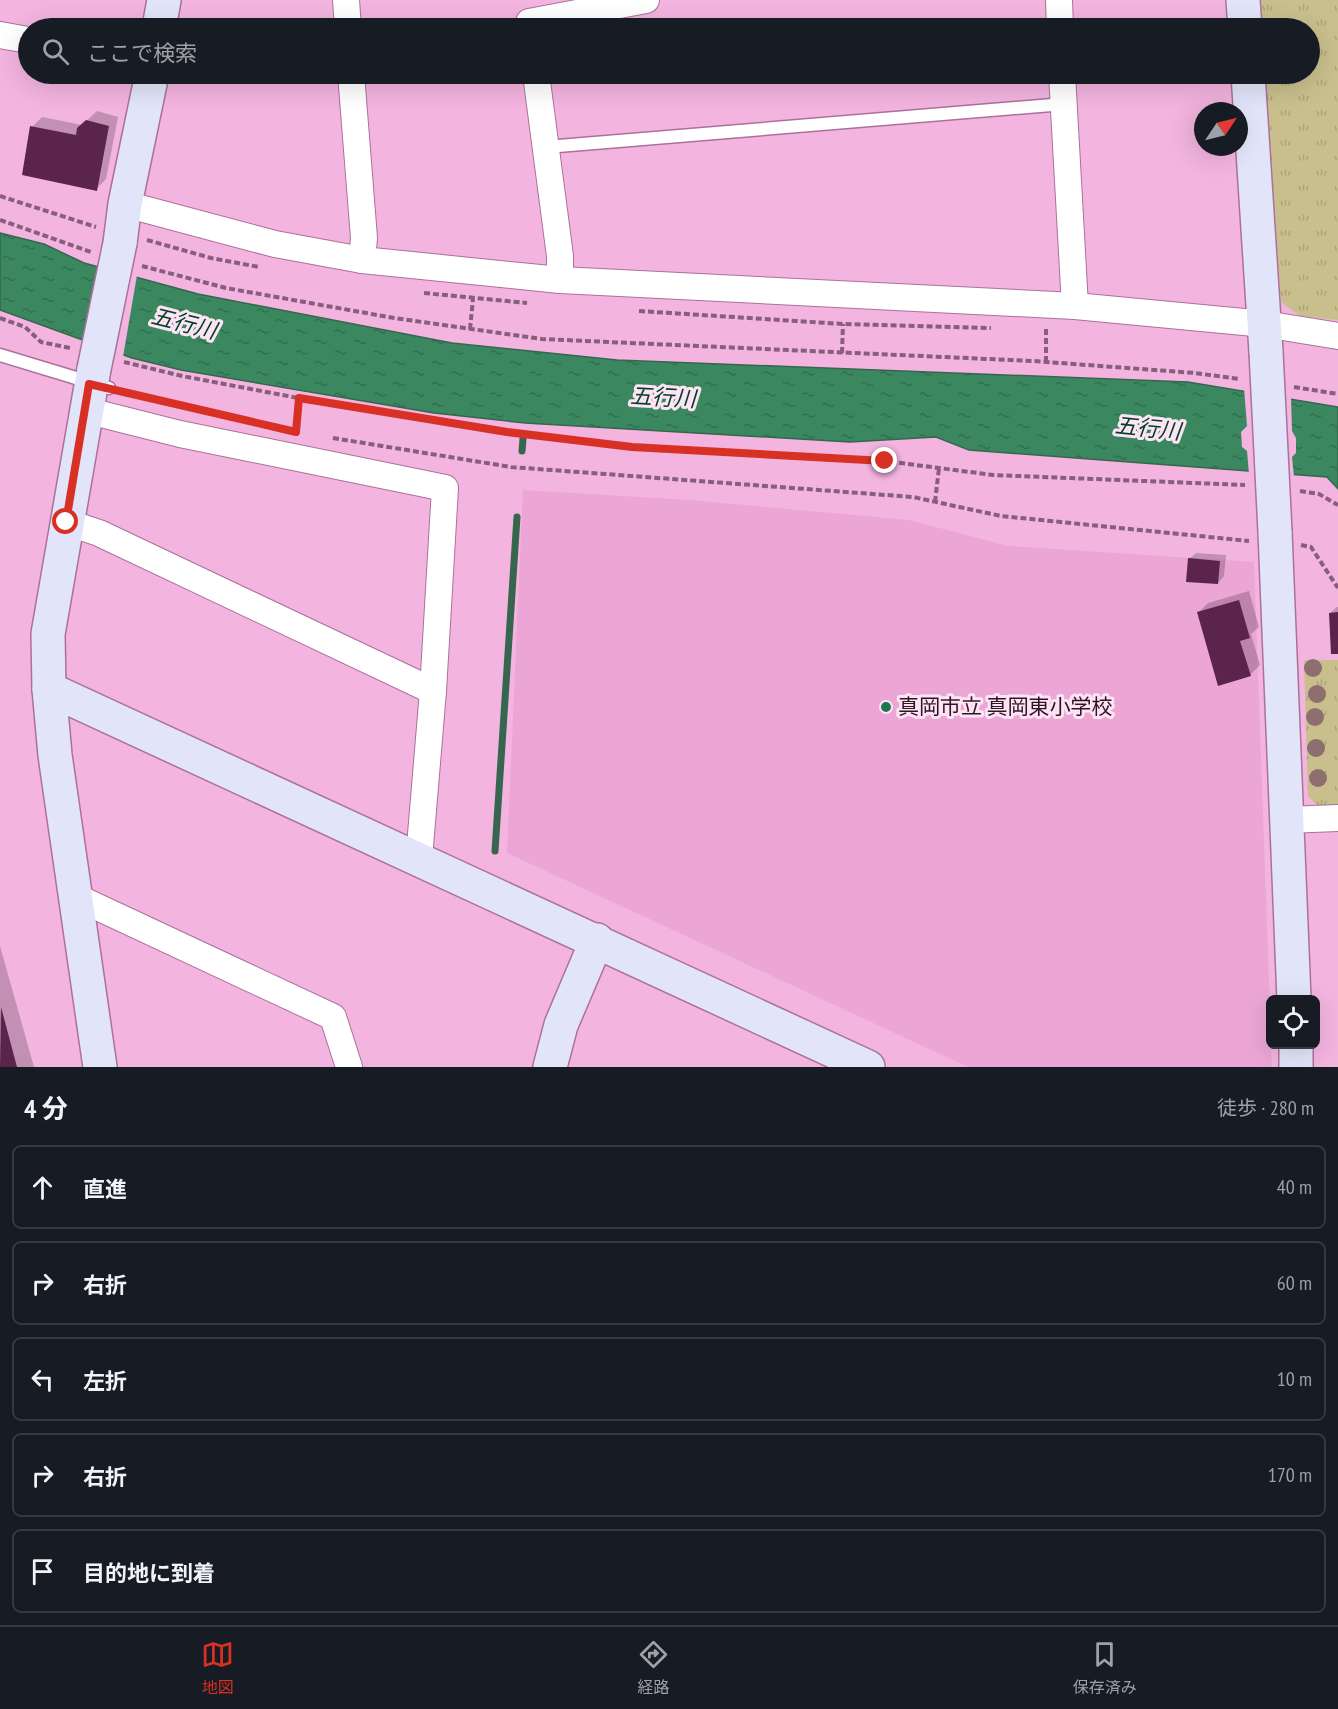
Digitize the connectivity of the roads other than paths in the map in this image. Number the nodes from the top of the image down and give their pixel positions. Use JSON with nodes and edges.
{"nodes":[{"id":1,"x":164,"y":0,"type":"edge"},
{"id":2,"x":346,"y":0,"type":"edge"},
{"id":3,"x":646,"y":0,"type":"edge"},
{"id":4,"x":1059,"y":0,"type":"edge"},
{"id":5,"x":1243,"y":0,"type":"edge"},
{"id":6,"x":528,"y":17,"type":"edge"},
{"id":7,"x":161,"y":18,"type":"edge"},
{"id":8,"x":347,"y":18,"type":"edge"},
{"id":9,"x":1060,"y":18,"type":"edge"},
{"id":10,"x":1244,"y":18,"type":"edge"},
{"id":11,"x":0,"y":35,"type":"edge"},
{"id":12,"x":18,"y":38,"type":"edge"},
{"id":13,"x":150,"y":84,"type":"edge"},
{"id":14,"x":352,"y":84,"type":"edge"},
{"id":15,"x":537,"y":84,"type":"edge"},
{"id":16,"x":1063,"y":84,"type":"edge"},
{"id":17,"x":1249,"y":84,"type":"edge"},
{"id":18,"x":1064,"y":104,"type":"junction"},
{"id":19,"x":546,"y":147,"type":"junction"},
{"id":20,"x":118,"y":239,"type":"junction"},
{"id":21,"x":362,"y":260,"type":"junction"},
{"id":22,"x":560,"y":280,"type":"junction"},
{"id":23,"x":1075,"y":306,"type":"junction"},
{"id":24,"x":1338,"y":336,"type":"edge"},
{"id":25,"x":1265,"y":338,"type":"junction"},
{"id":26,"x":0,"y":355,"type":"edge"},
{"id":27,"x":94,"y":377,"type":"junction"},
{"id":28,"x":66,"y":522,"type":"junction"},
{"id":29,"x":49,"y":689,"type":"junction"},
{"id":30,"x":434,"y":691,"type":"junction"},
{"id":31,"x":1338,"y":818,"type":"edge"},
{"id":32,"x":1287,"y":820,"type":"junction"},
{"id":33,"x":419,"y":858,"type":"junction"},
{"id":34,"x":74,"y":896,"type":"junction"},
{"id":35,"x":597,"y":940,"type":"junction"},
{"id":36,"x":1294,"y":995,"type":"edge"},
{"id":37,"x":1296,"y":1049,"type":"edge"},
{"id":38,"x":100,"y":1067,"type":"edge"},
{"id":39,"x":350,"y":1067,"type":"edge"},
{"id":40,"x":550,"y":1067,"type":"edge"},
{"id":41,"x":868,"y":1067,"type":"edge"},
{"id":42,"x":1296,"y":1067,"type":"edge"}],
"edges":[{"from":1,"to":7,"type":"street"},
{"from":2,"to":8,"type":"street"},
{"from":3,"to":6,"type":"street"},
{"from":4,"to":9,"type":"street"},
{"from":5,"to":10,"type":"street"},
{"from":11,"to":12,"type":"street"},
{"from":13,"to":20,"type":"street"},
{"from":14,"to":21,"type":"street"},
{"from":15,"to":19,"type":"street"},
{"from":16,"to":18,"type":"street"},
{"from":17,"to":25,"type":"street"},
{"from":18,"to":19,"type":"lane"},
{"from":18,"to":23,"type":"street"},
{"from":19,"to":22,"type":"street"},
{"from":20,"to":21,"type":"street"},
{"from":20,"to":27,"type":"street","bridge":true},
{"from":21,"to":22,"type":"street"},
{"from":22,"to":23,"type":"street"},
{"from":23,"to":25,"type":"street"},
{"from":24,"to":25,"type":"street"},
{"from":25,"to":32,"type":"street","bridge":true},
{"from":26,"to":27,"type":"lane"},
{"from":27,"to":28,"type":"street"},
{"from":27,"to":30,"type":"street"},
{"from":28,"to":29,"type":"street"},
{"from":28,"to":30,"type":"street"},
{"from":29,"to":33,"type":"street"},
{"from":29,"to":34,"type":"street"},
{"from":30,"to":33,"type":"street"},
{"from":31,"to":32,"type":"street"},
{"from":32,"to":36,"type":"street"},
{"from":33,"to":35,"type":"street"},
{"from":34,"to":38,"type":"street"},
{"from":34,"to":39,"type":"street"},
{"from":35,"to":40,"type":"street"},
{"from":35,"to":41,"type":"street"},
{"from":37,"to":42,"type":"street"}]}
